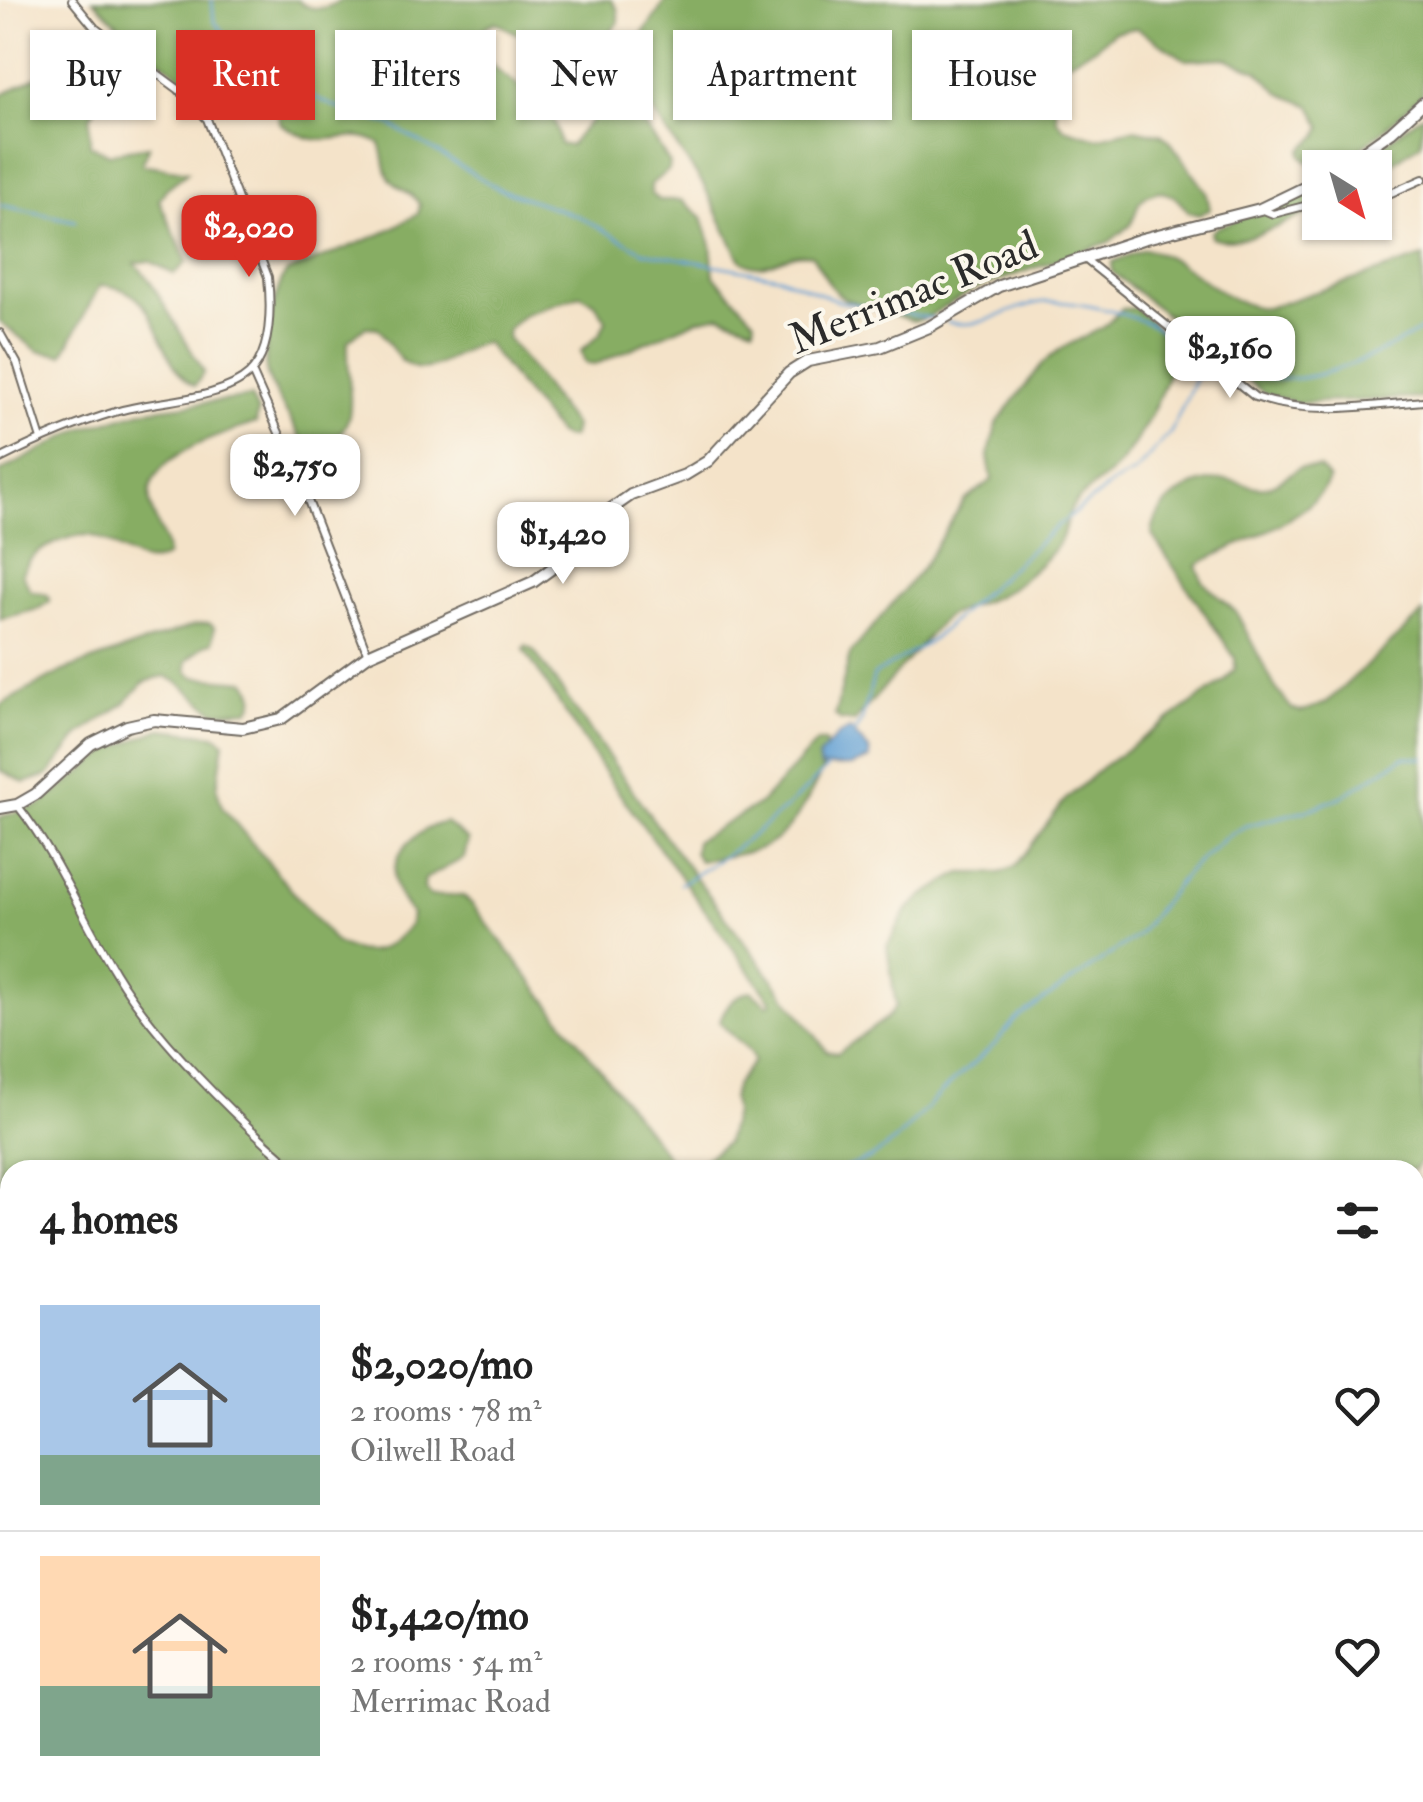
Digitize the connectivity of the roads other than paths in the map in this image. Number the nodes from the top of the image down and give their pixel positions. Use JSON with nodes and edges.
{"nodes":[{"id":1,"x":72,"y":0,"type":"edge"},
{"id":2,"x":1423,"y":103,"type":"edge"},
{"id":3,"x":1366,"y":150,"type":"edge"},
{"id":4,"x":1423,"y":179,"type":"edge"},
{"id":5,"x":1302,"y":189,"type":"edge"},
{"id":6,"x":1392,"y":193,"type":"edge"},
{"id":7,"x":1302,"y":207,"type":"edge"},
{"id":8,"x":1260,"y":209,"type":"junction"},
{"id":9,"x":1086,"y":260,"type":"junction"},
{"id":10,"x":0,"y":332,"type":"edge"},
{"id":11,"x":252,"y":372,"type":"junction"},
{"id":12,"x":1423,"y":402,"type":"edge"},
{"id":13,"x":41,"y":438,"type":"junction"},
{"id":14,"x":0,"y":459,"type":"edge"},
{"id":15,"x":368,"y":655,"type":"junction"},
{"id":16,"x":17,"y":805,"type":"junction"},
{"id":17,"x":0,"y":808,"type":"edge"},
{"id":18,"x":284,"y":1160,"type":"edge"}],
"edges":[{"from":1,"to":11,"type":"street"},
{"from":2,"to":3,"type":"street"},
{"from":4,"to":6,"type":"street"},
{"from":5,"to":8,"type":"street","name":"Merrimac Road"},
{"from":7,"to":8,"type":"street"},
{"from":8,"to":9,"type":"street","name":"Merrimac Road"},
{"from":9,"to":12,"type":"street"},
{"from":9,"to":15,"type":"street","name":"Merrimac Road"},
{"from":10,"to":13,"type":"street"},
{"from":11,"to":13,"type":"street"},
{"from":11,"to":15,"type":"street"},
{"from":13,"to":14,"type":"street"},
{"from":15,"to":16,"type":"street","name":"Merrimac Road"},
{"from":16,"to":17,"type":"street","name":"Merrimac Road"},
{"from":16,"to":18,"type":"street"}]}
